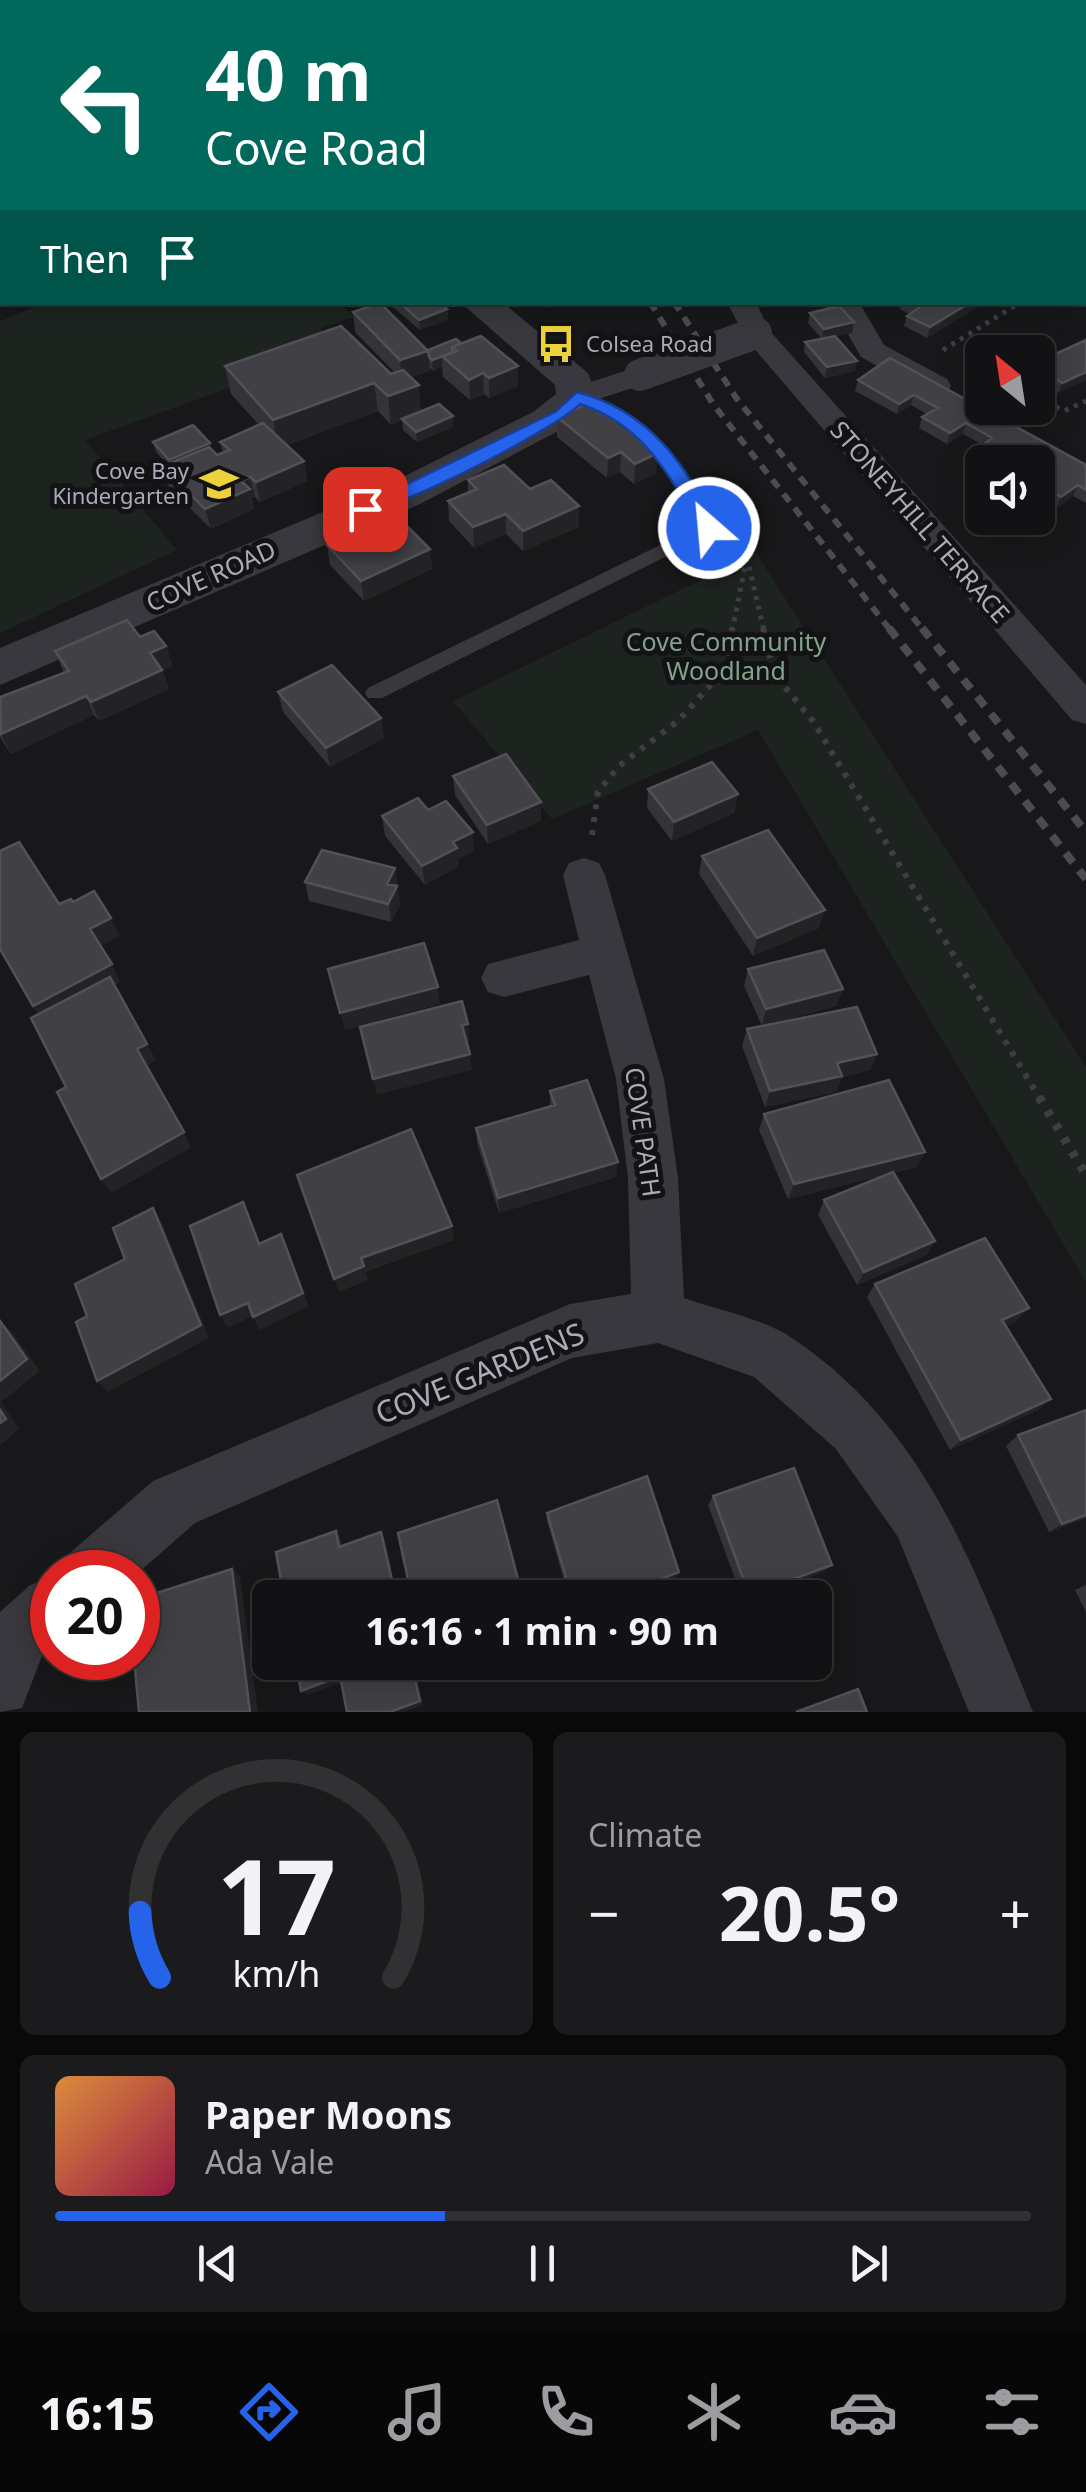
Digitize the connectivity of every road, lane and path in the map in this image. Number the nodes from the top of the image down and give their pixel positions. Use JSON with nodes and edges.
{"nodes":[{"id":1,"x":482,"y":305,"type":"edge"},
{"id":2,"x":846,"y":305,"type":"edge"},
{"id":3,"x":1016,"y":305,"type":"edge"},
{"id":4,"x":748,"y":318,"type":"edge"},
{"id":5,"x":942,"y":350,"type":"dead end"},
{"id":6,"x":577,"y":397,"type":"junction"},
{"id":7,"x":1086,"y":401,"type":"edge"},
{"id":8,"x":965,"y":402,"type":"edge"},
{"id":9,"x":1055,"y":406,"type":"edge"},
{"id":10,"x":709,"y":528,"type":"junction"},
{"id":11,"x":748,"y":557,"type":"junction"},
{"id":12,"x":0,"y":668,"type":"edge"},
{"id":13,"x":374,"y":693,"type":"dead end"},
{"id":14,"x":1086,"y":710,"type":"edge"},
{"id":15,"x":584,"y":875,"type":"joint"},
{"id":16,"x":602,"y":953,"type":"junction"},
{"id":17,"x":504,"y":978,"type":"dead end"},
{"id":18,"x":1086,"y":1175,"type":"edge"},
{"id":19,"x":658,"y":1316,"type":"junction"},
{"id":20,"x":118,"y":1550,"type":"edge"},
{"id":21,"x":1001,"y":1712,"type":"edge"}],
"edges":[{"from":1,"to":6,"type":"street"},
{"from":2,"to":8,"type":"street"},
{"from":3,"to":5,"type":"path"},
{"from":4,"to":6,"type":"street","bridge":true},
{"from":4,"to":14,"type":"street","name":"STONEYHILL TERRACE"},
{"from":6,"to":10,"type":"lane"},
{"from":6,"to":12,"type":"street","name":"COVE ROAD"},
{"from":7,"to":9,"type":"path"},
{"from":10,"to":11,"type":"path"},
{"from":10,"to":13,"type":"lane"},
{"from":11,"to":15,"type":"path"},
{"from":11,"to":18,"type":"path"},
{"from":15,"to":16,"type":"street","name":"COVE PATH"},
{"from":16,"to":17,"type":"street"},
{"from":16,"to":19,"type":"street","name":"COVE PATH"},
{"from":19,"to":20,"type":"street","name":"COVE GARDENS"},
{"from":19,"to":21,"type":"street","name":"COVE GARDENS"}]}
